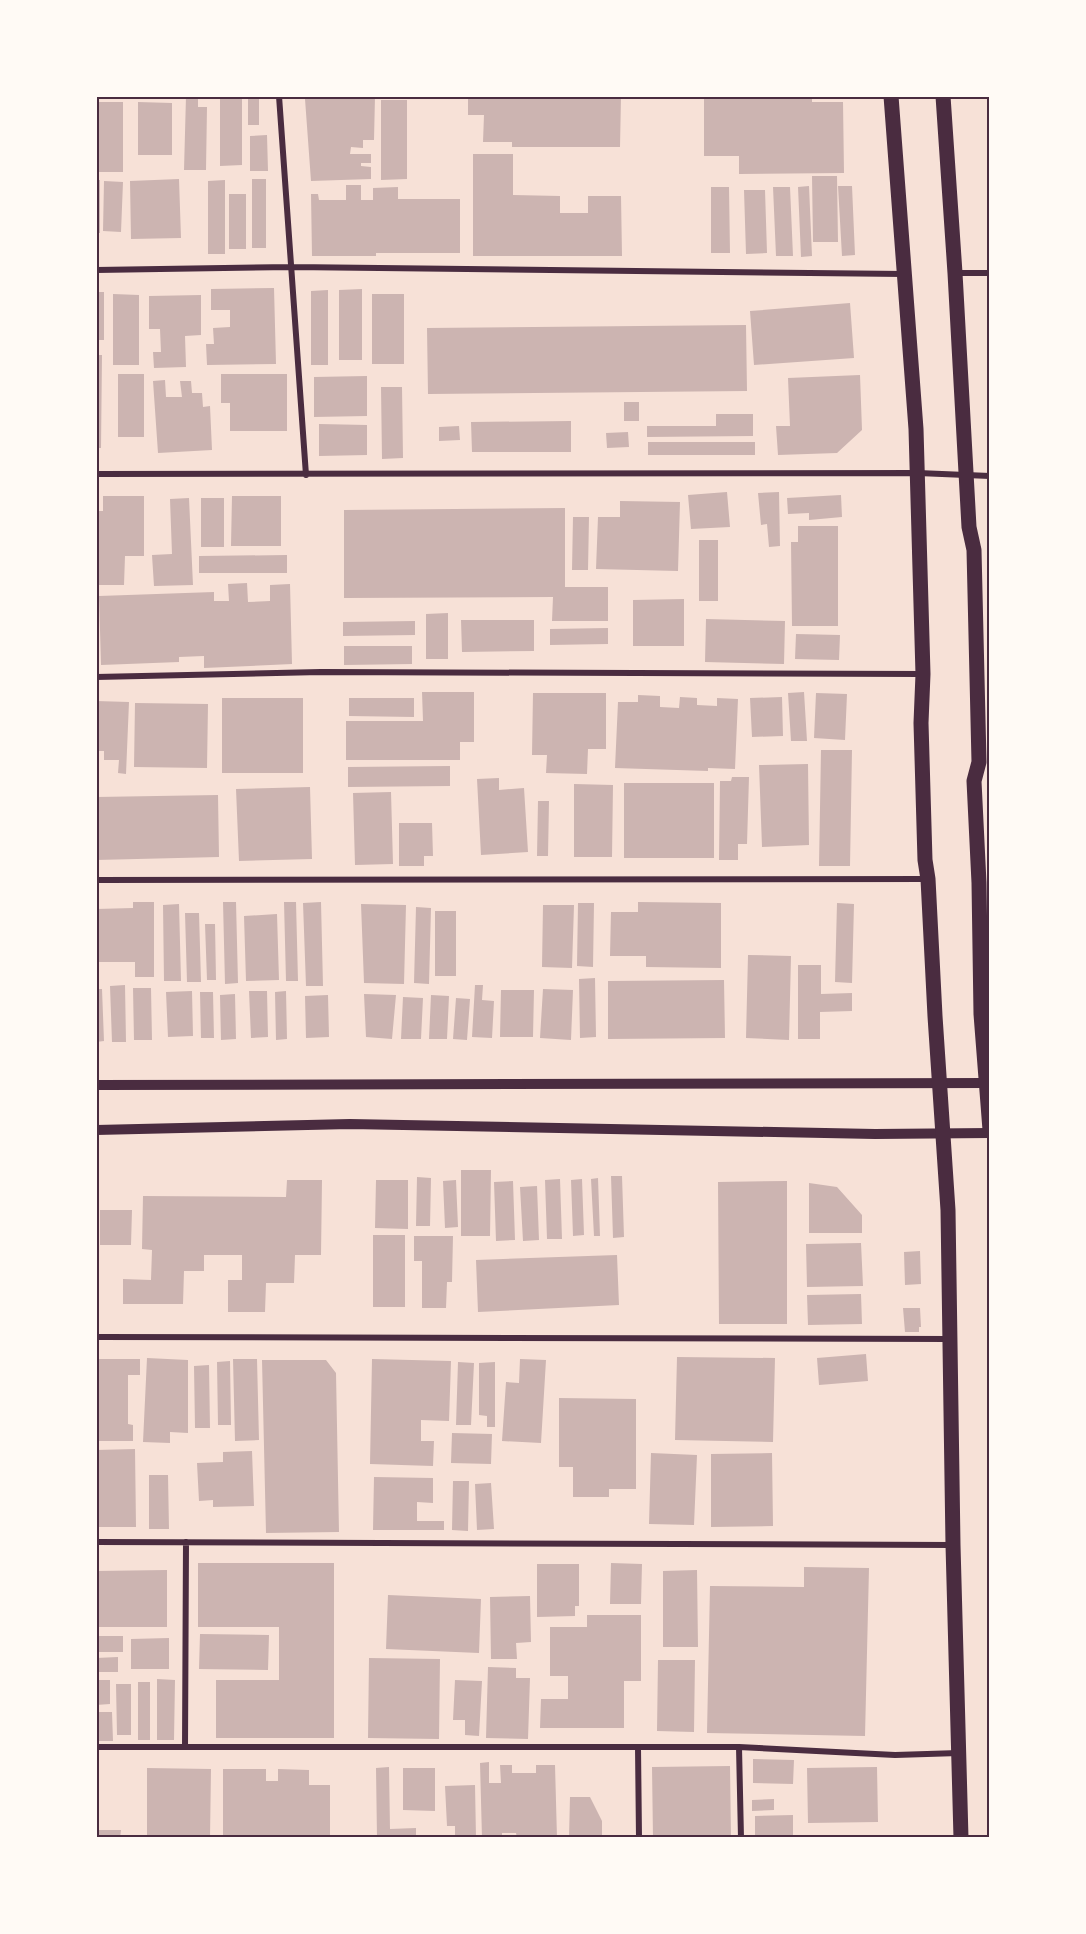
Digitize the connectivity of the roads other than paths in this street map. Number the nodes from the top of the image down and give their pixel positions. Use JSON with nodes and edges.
{"nodes":[{"id":1,"x":279,"y":96,"type":"edge"},
{"id":2,"x":891,"y":96,"type":"edge"},
{"id":3,"x":942,"y":96,"type":"edge"},
{"id":4,"x":292,"y":267,"type":"junction"},
{"id":5,"x":96,"y":270,"type":"edge"},
{"id":6,"x":955,"y":273,"type":"junction"},
{"id":7,"x":990,"y":273,"type":"edge"},
{"id":8,"x":905,"y":274,"type":"junction"},
{"id":9,"x":918,"y":473,"type":"junction"},
{"id":10,"x":96,"y":474,"type":"edge"},
{"id":11,"x":306,"y":475,"type":"junction"},
{"id":12,"x":968,"y":476,"type":"junction"},
{"id":13,"x":990,"y":476,"type":"edge"},
{"id":14,"x":923,"y":674,"type":"junction"},
{"id":15,"x":96,"y":677,"type":"edge"},
{"id":16,"x":984,"y":677,"type":"edge"},
{"id":17,"x":928,"y":879,"type":"junction"},
{"id":18,"x":96,"y":880,"type":"edge"},
{"id":19,"x":984,"y":883,"type":"edge"},
{"id":20,"x":940,"y":1083,"type":"junction"},
{"id":21,"x":988,"y":1083,"type":"edge"},
{"id":22,"x":96,"y":1085,"type":"edge"},
{"id":23,"x":96,"y":1130,"type":"edge"},
{"id":24,"x":990,"y":1132,"type":"edge"},
{"id":25,"x":943,"y":1134,"type":"junction"},
{"id":26,"x":96,"y":1337,"type":"edge"},
{"id":27,"x":950,"y":1339,"type":"junction"},
{"id":28,"x":96,"y":1542,"type":"edge"},
{"id":29,"x":186,"y":1542,"type":"junction"},
{"id":30,"x":953,"y":1545,"type":"junction"},
{"id":31,"x":96,"y":1747,"type":"edge"},
{"id":32,"x":185,"y":1747,"type":"junction"},
{"id":33,"x":638,"y":1747,"type":"junction"},
{"id":34,"x":739,"y":1747,"type":"junction"},
{"id":35,"x":960,"y":1753,"type":"junction"},
{"id":36,"x":639,"y":1838,"type":"edge"},
{"id":37,"x":741,"y":1838,"type":"edge"},
{"id":38,"x":962,"y":1838,"type":"edge"}],
"edges":[{"from":1,"to":4,"type":"street"},
{"from":2,"to":8,"type":"main road"},
{"from":3,"to":6,"type":"main road"},
{"from":4,"to":5,"type":"street"},
{"from":4,"to":8,"type":"street"},
{"from":4,"to":11,"type":"street"},
{"from":6,"to":7,"type":"street"},
{"from":6,"to":12,"type":"main road"},
{"from":8,"to":9,"type":"main road"},
{"from":9,"to":11,"type":"street"},
{"from":9,"to":12,"type":"street"},
{"from":9,"to":14,"type":"main road"},
{"from":10,"to":11,"type":"street"},
{"from":12,"to":13,"type":"street"},
{"from":12,"to":16,"type":"main road"},
{"from":14,"to":15,"type":"street"},
{"from":14,"to":17,"type":"main road"},
{"from":16,"to":19,"type":"main road"},
{"from":17,"to":18,"type":"street"},
{"from":17,"to":20,"type":"main road"},
{"from":19,"to":21,"type":"main road"},
{"from":20,"to":21,"type":"street"},
{"from":20,"to":22,"type":"street"},
{"from":20,"to":25,"type":"main road"},
{"from":21,"to":24,"type":"main road"},
{"from":23,"to":25,"type":"street"},
{"from":24,"to":25,"type":"street"},
{"from":25,"to":27,"type":"main road"},
{"from":26,"to":27,"type":"street"},
{"from":27,"to":30,"type":"main road"},
{"from":28,"to":29,"type":"street"},
{"from":29,"to":30,"type":"street"},
{"from":29,"to":32,"type":"street"},
{"from":30,"to":35,"type":"main road"},
{"from":31,"to":32,"type":"street"},
{"from":32,"to":33,"type":"street"},
{"from":33,"to":34,"type":"street"},
{"from":33,"to":36,"type":"street"},
{"from":34,"to":35,"type":"street"},
{"from":34,"to":37,"type":"street"},
{"from":35,"to":38,"type":"main road"}]}
